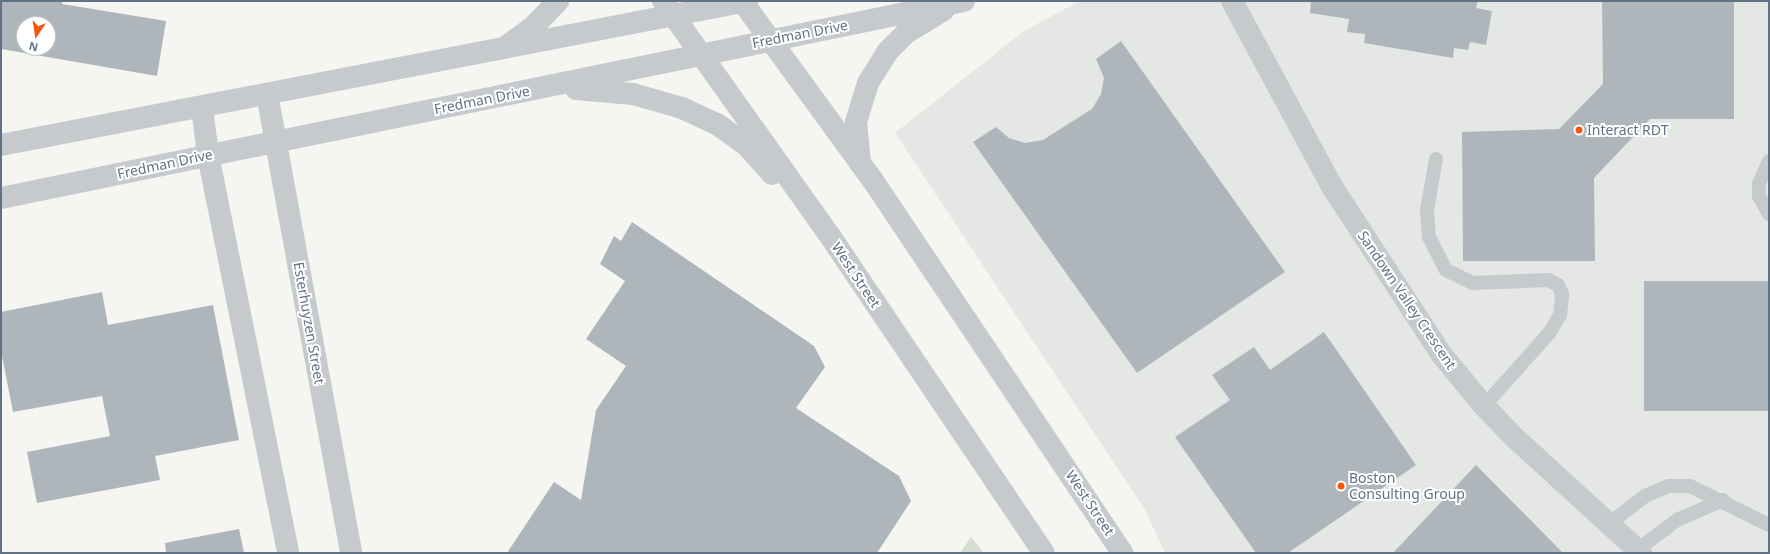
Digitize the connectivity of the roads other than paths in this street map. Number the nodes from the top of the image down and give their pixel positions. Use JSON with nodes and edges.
{"nodes":[{"id":1,"x":558,"y":1,"type":"edge"},
{"id":2,"x":744,"y":1,"type":"edge"},
{"id":3,"x":1232,"y":1,"type":"edge"},
{"id":4,"x":960,"y":2,"type":"edge"},
{"id":5,"x":668,"y":8,"type":"edge"},
{"id":6,"x":768,"y":40,"type":"junction"},
{"id":7,"x":500,"y":50,"type":"junction"},
{"id":8,"x":703,"y":54,"type":"junction"},
{"id":9,"x":532,"y":90,"type":"junction"},
{"id":10,"x":267,"y":94,"type":"junction"},
{"id":11,"x":202,"y":106,"type":"junction"},
{"id":12,"x":276,"y":141,"type":"junction"},
{"id":13,"x":1,"y":145,"type":"edge"},
{"id":14,"x":208,"y":155,"type":"junction"},
{"id":15,"x":1436,"y":159,"type":"dead end"},
{"id":16,"x":1769,"y":161,"type":"edge"},
{"id":17,"x":860,"y":164,"type":"junction"},
{"id":18,"x":1,"y":198,"type":"edge"},
{"id":19,"x":1769,"y":214,"type":"edge"},
{"id":20,"x":830,"y":236,"type":"junction"},
{"id":21,"x":1484,"y":406,"type":"junction"},
{"id":22,"x":1723,"y":500,"type":"junction"},
{"id":23,"x":1610,"y":523,"type":"junction"},
{"id":24,"x":1769,"y":525,"type":"edge"},
{"id":25,"x":1639,"y":551,"type":"edge"},
{"id":26,"x":288,"y":553,"type":"edge"},
{"id":27,"x":350,"y":553,"type":"edge"},
{"id":28,"x":1044,"y":553,"type":"edge"},
{"id":29,"x":1122,"y":553,"type":"edge"}],
"edges":[{"from":1,"to":7,"type":"street"},
{"from":2,"to":5,"type":"street"},
{"from":2,"to":6,"type":"street","name":"West Street"},
{"from":3,"to":21,"type":"street","name":"Sandown Valley Crescent"},
{"from":4,"to":6,"type":"street","name":"Fredman Drive"},
{"from":4,"to":17,"type":"street"},
{"from":5,"to":7,"type":"street"},
{"from":5,"to":8,"type":"street","name":"West Street"},
{"from":6,"to":8,"type":"street","name":"Fredman Drive"},
{"from":6,"to":17,"type":"street","name":"West Street"},
{"from":7,"to":10,"type":"street"},
{"from":8,"to":9,"type":"street","name":"Fredman Drive"},
{"from":8,"to":20,"type":"street","name":"West Street"},
{"from":9,"to":12,"type":"street","name":"Fredman Drive"},
{"from":9,"to":20,"type":"street"},
{"from":10,"to":11,"type":"street"},
{"from":10,"to":12,"type":"street","name":"Esterhuyzen Street"},
{"from":11,"to":13,"type":"street"},
{"from":11,"to":14,"type":"street"},
{"from":12,"to":14,"type":"street","name":"Fredman Drive"},
{"from":12,"to":27,"type":"street","name":"Esterhuyzen Street"},
{"from":14,"to":18,"type":"street","name":"Fredman Drive"},
{"from":14,"to":26,"type":"street"},
{"from":15,"to":21,"type":"lane"},
{"from":16,"to":19,"type":"lane"},
{"from":17,"to":29,"type":"street","name":"West Street"},
{"from":20,"to":28,"type":"street","name":"West Street"},
{"from":21,"to":23,"type":"street","name":"Sandown Valley Crescent"},
{"from":22,"to":23,"type":"lane"},
{"from":22,"to":24,"type":"lane"},
{"from":22,"to":25,"type":"lane"},
{"from":23,"to":25,"type":"street","name":"Sandown Valley Crescent"}]}
